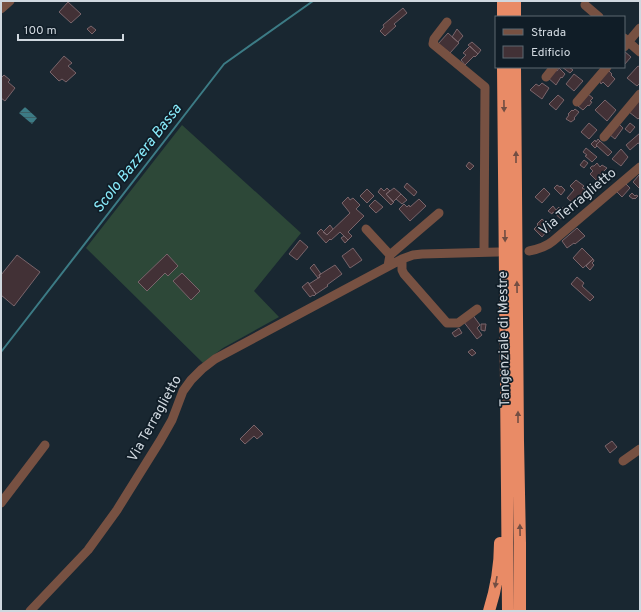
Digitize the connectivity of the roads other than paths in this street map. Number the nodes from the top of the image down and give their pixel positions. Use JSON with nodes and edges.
{"nodes":[{"id":1,"x":10,"y":1,"type":"edge"},
{"id":2,"x":503,"y":1,"type":"edge"},
{"id":3,"x":515,"y":1,"type":"edge"},
{"id":4,"x":585,"y":5,"type":"dead end"},
{"id":5,"x":1,"y":9,"type":"edge"},
{"id":6,"x":503,"y":16,"type":"edge"},
{"id":7,"x":515,"y":16,"type":"edge"},
{"id":8,"x":597,"y":16,"type":"edge"},
{"id":9,"x":447,"y":22,"type":"dead end"},
{"id":10,"x":640,"y":28,"type":"edge"},
{"id":11,"x":625,"y":42,"type":"edge"},
{"id":12,"x":640,"y":52,"type":"edge"},
{"id":13,"x":503,"y":68,"type":"edge"},
{"id":14,"x":516,"y":68,"type":"edge"},
{"id":15,"x":553,"y":68,"type":"edge"},
{"id":16,"x":606,"y":68,"type":"edge"},
{"id":17,"x":546,"y":77,"type":"dead end"},
{"id":18,"x":640,"y":94,"type":"edge"},
{"id":19,"x":577,"y":102,"type":"dead end"},
{"id":20,"x":604,"y":137,"type":"dead end"},
{"id":21,"x":640,"y":167,"type":"edge"},
{"id":22,"x":438,"y":213,"type":"dead end"},
{"id":23,"x":366,"y":229,"type":"dead end"},
{"id":24,"x":529,"y":251,"type":"dead end"},
{"id":25,"x":484,"y":252,"type":"junction"},
{"id":26,"x":498,"y":252,"type":"dead end"},
{"id":27,"x":390,"y":255,"type":"junction"},
{"id":28,"x":402,"y":259,"type":"junction"},
{"id":29,"x":388,"y":266,"type":"junction"},
{"id":30,"x":477,"y":309,"type":"dead end"},
{"id":31,"x":45,"y":445,"type":"dead end"},
{"id":32,"x":640,"y":449,"type":"edge"},
{"id":33,"x":622,"y":461,"type":"dead end"},
{"id":34,"x":507,"y":488,"type":"junction"},
{"id":35,"x":1,"y":503,"type":"edge"},
{"id":36,"x":30,"y":611,"type":"edge"},
{"id":37,"x":489,"y":611,"type":"edge"},
{"id":38,"x":508,"y":611,"type":"edge"},
{"id":39,"x":520,"y":611,"type":"edge"}],
"edges":[{"from":1,"to":5,"type":"street"},
{"from":2,"to":6,"type":"highway"},
{"from":3,"to":7,"type":"highway"},
{"from":4,"to":8,"type":"street"},
{"from":9,"to":25,"type":"street"},
{"from":10,"to":11,"type":"street"},
{"from":11,"to":12,"type":"street"},
{"from":13,"to":34,"type":"highway","name":"Tangenziale di Mestre","one_way":true},
{"from":39,"to":14,"type":"highway","name":"Tangenziale di Mestre","one_way":true},
{"from":15,"to":17,"type":"street"},
{"from":16,"to":19,"type":"street"},
{"from":18,"to":20,"type":"street"},
{"from":21,"to":24,"type":"street","name":"Via Terraglietto"},
{"from":22,"to":27,"type":"street"},
{"from":23,"to":27,"type":"street"},
{"from":25,"to":26,"type":"street","name":"Via Terraglietto"},
{"from":25,"to":28,"type":"street","name":"Via Terraglietto"},
{"from":27,"to":29,"type":"street"},
{"from":28,"to":29,"type":"street","name":"Via Terraglietto"},
{"from":28,"to":30,"type":"street"},
{"from":29,"to":36,"type":"street","name":"Via Terraglietto"},
{"from":31,"to":35,"type":"street"},
{"from":32,"to":33,"type":"street"},
{"from":34,"to":37,"type":"highway","one_way":true},
{"from":34,"to":38,"type":"highway","name":"Tangenziale di Mestre"}]}
